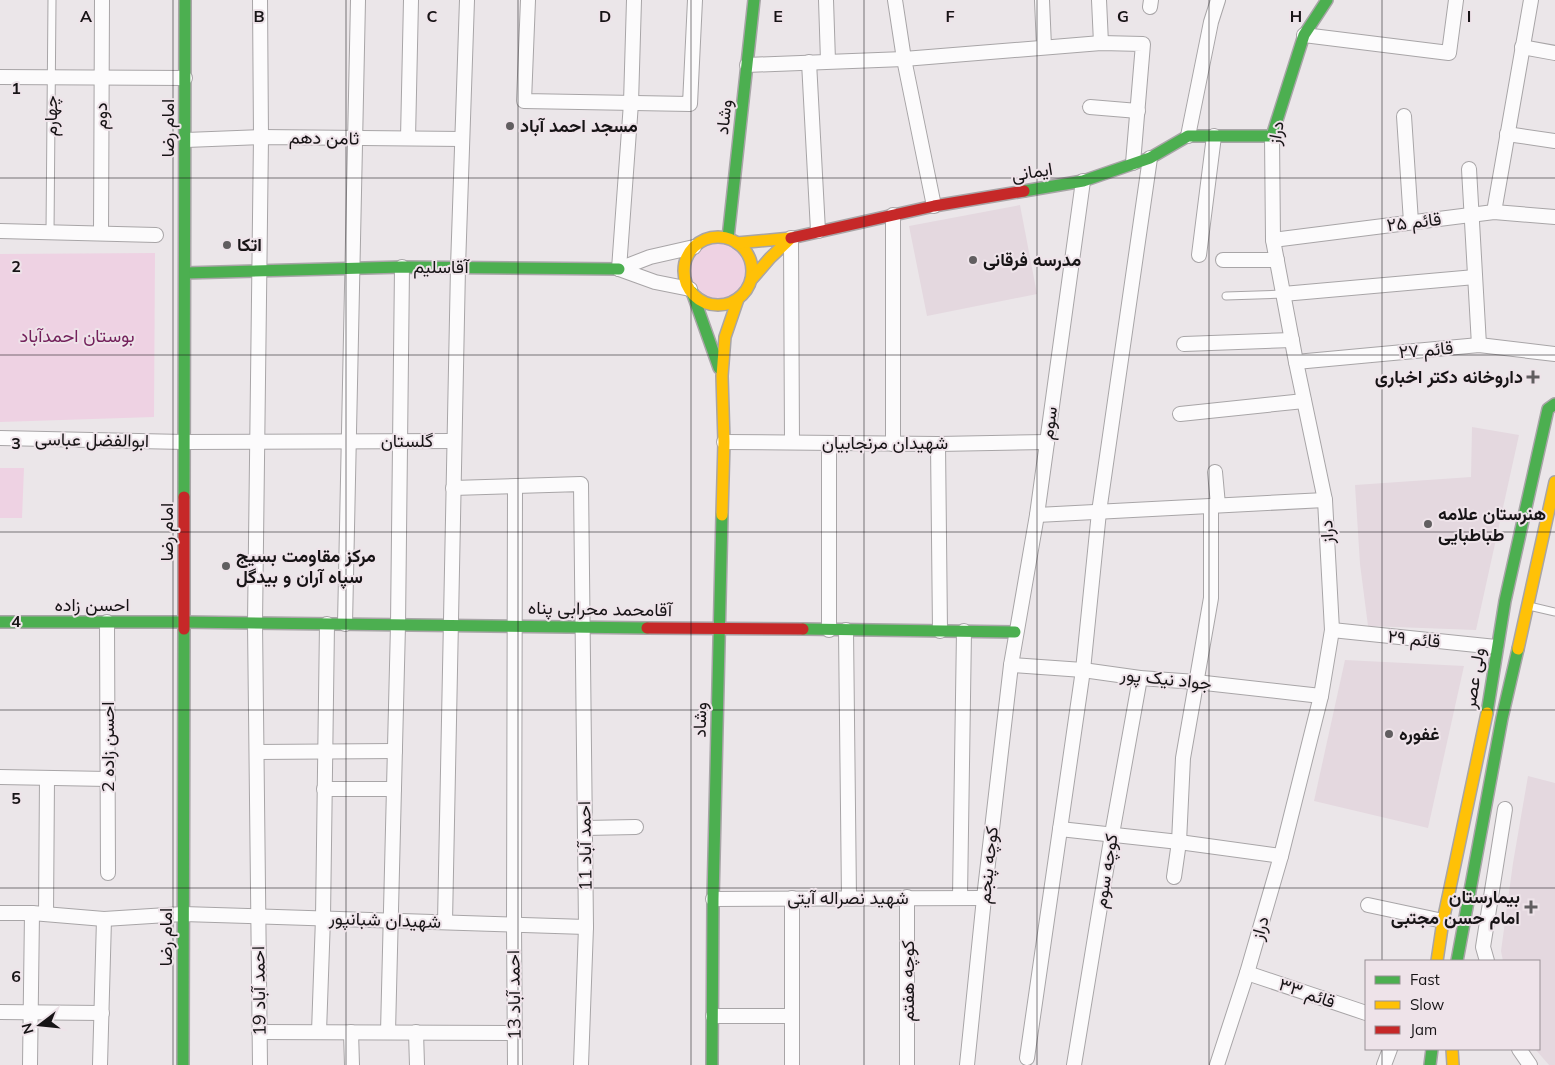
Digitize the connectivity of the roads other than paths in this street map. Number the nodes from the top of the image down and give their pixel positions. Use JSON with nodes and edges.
{"nodes":[{"id":1,"x":52,"y":0,"type":"edge"},
{"id":2,"x":102,"y":0,"type":"edge"},
{"id":3,"x":185,"y":0,"type":"edge"},
{"id":4,"x":260,"y":0,"type":"edge"},
{"id":5,"x":358,"y":0,"type":"edge"},
{"id":6,"x":412,"y":0,"type":"edge"},
{"id":7,"x":467,"y":0,"type":"edge"},
{"id":8,"x":528,"y":0,"type":"edge"},
{"id":9,"x":634,"y":0,"type":"edge"},
{"id":10,"x":695,"y":0,"type":"edge"},
{"id":11,"x":754,"y":0,"type":"edge"},
{"id":12,"x":826,"y":0,"type":"edge"},
{"id":13,"x":895,"y":0,"type":"edge"},
{"id":14,"x":1042,"y":0,"type":"edge"},
{"id":15,"x":1100,"y":0,"type":"edge"},
{"id":16,"x":1218,"y":0,"type":"edge"},
{"id":17,"x":1327,"y":0,"type":"edge"},
{"id":18,"x":1456,"y":0,"type":"edge"},
{"id":19,"x":1531,"y":0,"type":"edge"},
{"id":20,"x":1304,"y":36,"type":"junction"},
{"id":21,"x":1101,"y":43,"type":"junction"},
{"id":22,"x":1044,"y":47,"type":"junction"},
{"id":23,"x":1522,"y":47,"type":"junction"},
{"id":24,"x":1555,"y":53,"type":"edge"},
{"id":25,"x":904,"y":58,"type":"junction"},
{"id":26,"x":828,"y":61,"type":"junction"},
{"id":27,"x":809,"y":62,"type":"junction"},
{"id":28,"x":747,"y":64,"type":"junction"},
{"id":29,"x":0,"y":77,"type":"edge"},
{"id":30,"x":52,"y":77,"type":"junction"},
{"id":31,"x":101,"y":77,"type":"junction"},
{"id":32,"x":185,"y":78,"type":"junction"},
{"id":33,"x":631,"y":103,"type":"junction"},
{"id":34,"x":1090,"y":107,"type":"dead end"},
{"id":35,"x":1138,"y":111,"type":"junction"},
{"id":36,"x":1404,"y":116,"type":"dead end"},
{"id":37,"x":1507,"y":134,"type":"junction"},
{"id":38,"x":1188,"y":136,"type":"junction"},
{"id":39,"x":1214,"y":136,"type":"junction"},
{"id":40,"x":1272,"y":136,"type":"junction"},
{"id":41,"x":261,"y":137,"type":"junction"},
{"id":42,"x":355,"y":138,"type":"junction"},
{"id":43,"x":408,"y":138,"type":"junction"},
{"id":44,"x":462,"y":139,"type":"junction"},
{"id":45,"x":186,"y":140,"type":"junction"},
{"id":46,"x":1555,"y":141,"type":"edge"},
{"id":47,"x":1150,"y":158,"type":"junction"},
{"id":48,"x":1133,"y":163,"type":"junction"},
{"id":49,"x":1469,"y":169,"type":"dead end"},
{"id":50,"x":1083,"y":181,"type":"junction"},
{"id":51,"x":934,"y":206,"type":"junction"},
{"id":52,"x":1494,"y":212,"type":"junction"},
{"id":53,"x":1472,"y":214,"type":"junction"},
{"id":54,"x":893,"y":215,"type":"junction"},
{"id":55,"x":1555,"y":217,"type":"edge"},
{"id":56,"x":1411,"y":222,"type":"junction"},
{"id":57,"x":0,"y":231,"type":"edge"},
{"id":58,"x":818,"y":231,"type":"junction"},
{"id":59,"x":50,"y":232,"type":"junction"},
{"id":60,"x":100,"y":233,"type":"junction"},
{"id":61,"x":156,"y":235,"type":"dead end"},
{"id":62,"x":791,"y":238,"type":"junction"},
{"id":63,"x":733,"y":240,"type":"junction"},
{"id":64,"x":1273,"y":240,"type":"junction"},
{"id":65,"x":694,"y":247,"type":"junction"},
{"id":66,"x":1199,"y":255,"type":"dead end"},
{"id":67,"x":1223,"y":260,"type":"dead end"},
{"id":68,"x":1277,"y":260,"type":"junction"},
{"id":69,"x":402,"y":267,"type":"junction"},
{"id":70,"x":458,"y":267,"type":"junction"},
{"id":71,"x":352,"y":268,"type":"junction"},
{"id":72,"x":619,"y":269,"type":"junction"},
{"id":73,"x":259,"y":271,"type":"junction"},
{"id":74,"x":185,"y":273,"type":"junction"},
{"id":75,"x":1475,"y":277,"type":"junction"},
{"id":76,"x":751,"y":280,"type":"junction"},
{"id":77,"x":691,"y":290,"type":"junction"},
{"id":78,"x":1283,"y":294,"type":"junction"},
{"id":79,"x":1226,"y":296,"type":"dead end"},
{"id":80,"x":738,"y":299,"type":"junction"},
{"id":81,"x":1292,"y":340,"type":"junction"},
{"id":82,"x":1184,"y":344,"type":"dead end"},
{"id":83,"x":1479,"y":345,"type":"junction"},
{"id":84,"x":1555,"y":354,"type":"edge"},
{"id":85,"x":1296,"y":362,"type":"junction"},
{"id":86,"x":722,"y":376,"type":"junction"},
{"id":87,"x":1304,"y":401,"type":"junction"},
{"id":88,"x":1555,"y":404,"type":"edge"},
{"id":89,"x":1180,"y":414,"type":"dead end"},
{"id":90,"x":0,"y":438,"type":"edge"},
{"id":91,"x":400,"y":441,"type":"junction"},
{"id":92,"x":454,"y":441,"type":"junction"},
{"id":93,"x":184,"y":442,"type":"junction"},
{"id":94,"x":257,"y":442,"type":"junction"},
{"id":95,"x":349,"y":442,"type":"junction"},
{"id":96,"x":724,"y":442,"type":"junction"},
{"id":97,"x":792,"y":442,"type":"junction"},
{"id":98,"x":1047,"y":442,"type":"junction"},
{"id":99,"x":829,"y":443,"type":"junction"},
{"id":100,"x":893,"y":444,"type":"junction"},
{"id":101,"x":938,"y":444,"type":"junction"},
{"id":102,"x":1215,"y":472,"type":"dead end"},
{"id":103,"x":1555,"y":482,"type":"edge"},
{"id":104,"x":515,"y":487,"type":"junction"},
{"id":105,"x":453,"y":488,"type":"junction"},
{"id":106,"x":1325,"y":500,"type":"junction"},
{"id":107,"x":1215,"y":506,"type":"junction"},
{"id":108,"x":1099,"y":512,"type":"junction"},
{"id":109,"x":1037,"y":515,"type":"junction"},
{"id":110,"x":1528,"y":606,"type":"junction"},
{"id":111,"x":1555,"y":612,"type":"edge"},
{"id":112,"x":0,"y":622,"type":"edge"},
{"id":113,"x":107,"y":622,"type":"junction"},
{"id":114,"x":184,"y":622,"type":"junction"},
{"id":115,"x":255,"y":623,"type":"junction"},
{"id":116,"x":327,"y":624,"type":"junction"},
{"id":117,"x":345,"y":624,"type":"junction"},
{"id":118,"x":398,"y":625,"type":"junction"},
{"id":119,"x":451,"y":625,"type":"junction"},
{"id":120,"x":514,"y":626,"type":"junction"},
{"id":121,"x":582,"y":627,"type":"junction"},
{"id":122,"x":720,"y":628,"type":"junction"},
{"id":123,"x":829,"y":630,"type":"junction"},
{"id":124,"x":846,"y":630,"type":"junction"},
{"id":125,"x":1332,"y":630,"type":"junction"},
{"id":126,"x":940,"y":631,"type":"junction"},
{"id":127,"x":964,"y":631,"type":"junction"},
{"id":128,"x":1015,"y":632,"type":"junction"},
{"id":129,"x":1496,"y":647,"type":"junction"},
{"id":130,"x":1010,"y":665,"type":"junction"},
{"id":131,"x":1083,"y":670,"type":"junction"},
{"id":132,"x":1140,"y":678,"type":"junction"},
{"id":133,"x":1196,"y":682,"type":"junction"},
{"id":134,"x":1321,"y":696,"type":"junction"},
{"id":135,"x":325,"y":751,"type":"junction"},
{"id":136,"x":395,"y":751,"type":"junction"},
{"id":137,"x":257,"y":752,"type":"junction"},
{"id":138,"x":0,"y":777,"type":"edge"},
{"id":139,"x":47,"y":778,"type":"junction"},
{"id":140,"x":108,"y":779,"type":"junction"},
{"id":141,"x":394,"y":788,"type":"junction"},
{"id":142,"x":324,"y":789,"type":"junction"},
{"id":143,"x":1505,"y":809,"type":"dead end"},
{"id":144,"x":636,"y":827,"type":"dead end"},
{"id":145,"x":585,"y":828,"type":"junction"},
{"id":146,"x":1060,"y":829,"type":"junction"},
{"id":147,"x":1112,"y":834,"type":"junction"},
{"id":148,"x":1179,"y":842,"type":"junction"},
{"id":149,"x":1281,"y":856,"type":"junction"},
{"id":150,"x":108,"y":873,"type":"dead end"},
{"id":151,"x":1174,"y":877,"type":"dead end"},
{"id":152,"x":907,"y":897,"type":"junction"},
{"id":153,"x":960,"y":897,"type":"junction"},
{"id":154,"x":792,"y":898,"type":"junction"},
{"id":155,"x":849,"y":898,"type":"junction"},
{"id":156,"x":984,"y":898,"type":"junction"},
{"id":157,"x":713,"y":899,"type":"junction"},
{"id":158,"x":1368,"y":905,"type":"dead end"},
{"id":159,"x":0,"y":913,"type":"edge"},
{"id":160,"x":39,"y":914,"type":"junction"},
{"id":161,"x":183,"y":914,"type":"junction"},
{"id":162,"x":258,"y":917,"type":"junction"},
{"id":163,"x":323,"y":918,"type":"junction"},
{"id":164,"x":104,"y":919,"type":"junction"},
{"id":165,"x":390,"y":921,"type":"junction"},
{"id":166,"x":445,"y":922,"type":"junction"},
{"id":167,"x":1443,"y":922,"type":"junction"},
{"id":168,"x":514,"y":924,"type":"junction"},
{"id":169,"x":586,"y":927,"type":"junction"},
{"id":170,"x":1437,"y":960,"type":"edge"},
{"id":171,"x":1457,"y":960,"type":"edge"},
{"id":172,"x":1487,"y":960,"type":"edge"},
{"id":173,"x":1247,"y":973,"type":"junction"},
{"id":174,"x":0,"y":1012,"type":"edge"},
{"id":175,"x":31,"y":1012,"type":"junction"},
{"id":176,"x":102,"y":1013,"type":"junction"},
{"id":177,"x":1365,"y":1013,"type":"edge"},
{"id":178,"x":712,"y":1016,"type":"junction"},
{"id":179,"x":791,"y":1016,"type":"junction"},
{"id":180,"x":259,"y":1032,"type":"junction"},
{"id":181,"x":319,"y":1032,"type":"junction"},
{"id":182,"x":351,"y":1032,"type":"junction"},
{"id":183,"x":388,"y":1032,"type":"junction"},
{"id":184,"x":416,"y":1032,"type":"junction"},
{"id":185,"x":515,"y":1033,"type":"junction"},
{"id":186,"x":1390,"y":1050,"type":"edge"},
{"id":187,"x":1432,"y":1050,"type":"edge"},
{"id":188,"x":1452,"y":1050,"type":"edge"},
{"id":189,"x":1520,"y":1050,"type":"edge"},
{"id":190,"x":1027,"y":1058,"type":"dead end"},
{"id":191,"x":30,"y":1065,"type":"edge"},
{"id":192,"x":100,"y":1065,"type":"edge"},
{"id":193,"x":183,"y":1065,"type":"edge"},
{"id":194,"x":260,"y":1065,"type":"edge"},
{"id":195,"x":352,"y":1065,"type":"edge"},
{"id":196,"x":417,"y":1065,"type":"edge"},
{"id":197,"x":515,"y":1065,"type":"edge"},
{"id":198,"x":581,"y":1065,"type":"edge"},
{"id":199,"x":712,"y":1065,"type":"edge"},
{"id":200,"x":792,"y":1065,"type":"edge"},
{"id":201,"x":907,"y":1065,"type":"edge"},
{"id":202,"x":967,"y":1065,"type":"edge"},
{"id":203,"x":1074,"y":1065,"type":"edge"},
{"id":204,"x":1217,"y":1065,"type":"edge"},
{"id":205,"x":1384,"y":1065,"type":"edge"},
{"id":206,"x":1430,"y":1065,"type":"edge"},
{"id":207,"x":1454,"y":1065,"type":"edge"},
{"id":208,"x":1530,"y":1065,"type":"edge"}],
"edges":[{"from":1,"to":30,"type":"lane","name":"چهارم"},
{"from":2,"to":31,"type":"street","name":"دوم"},
{"from":3,"to":32,"type":"street","name":"امام رضا"},
{"from":4,"to":41,"type":"street","name":"احمد آباد 19"},
{"from":5,"to":42,"type":"street"},
{"from":6,"to":43,"type":"street"},
{"from":7,"to":44,"type":"street"},
{"from":8,"to":33,"type":"street"},
{"from":9,"to":33,"type":"street"},
{"from":10,"to":33,"type":"street"},
{"from":11,"to":28,"type":"street","name":"وشاد"},
{"from":12,"to":26,"type":"street"},
{"from":13,"to":25,"type":"street"},
{"from":14,"to":22,"type":"street"},
{"from":15,"to":21,"type":"street"},
{"from":16,"to":38,"type":"street"},
{"from":17,"to":20,"type":"street","name":"دراز"},
{"from":18,"to":20,"type":"street"},
{"from":19,"to":23,"type":"street"},
{"from":20,"to":40,"type":"street","name":"دراز"},
{"from":21,"to":22,"type":"street"},
{"from":21,"to":35,"type":"street"},
{"from":22,"to":25,"type":"street"},
{"from":23,"to":24,"type":"street"},
{"from":23,"to":37,"type":"street"},
{"from":25,"to":26,"type":"street"},
{"from":25,"to":51,"type":"street"},
{"from":26,"to":27,"type":"street"},
{"from":27,"to":28,"type":"street"},
{"from":27,"to":58,"type":"street"},
{"from":28,"to":63,"type":"street","name":"وشاد"},
{"from":29,"to":30,"type":"street"},
{"from":30,"to":31,"type":"street"},
{"from":30,"to":59,"type":"lane","name":"چهارم"},
{"from":31,"to":32,"type":"street"},
{"from":31,"to":60,"type":"street","name":"دوم"},
{"from":32,"to":45,"type":"street","name":"امام رضا"},
{"from":33,"to":72,"type":"street"},
{"from":34,"to":35,"type":"street"},
{"from":35,"to":48,"type":"street"},
{"from":36,"to":56,"type":"street"},
{"from":37,"to":46,"type":"street"},
{"from":37,"to":52,"type":"street"},
{"from":38,"to":39,"type":"street"},
{"from":38,"to":47,"type":"street","name":"ایمانی"},
{"from":39,"to":40,"type":"street"},
{"from":39,"to":66,"type":"street"},
{"from":40,"to":64,"type":"street","name":"دراز"},
{"from":41,"to":42,"type":"street","name":"ثامن دهم"},
{"from":41,"to":45,"type":"street","name":"ثامن دهم"},
{"from":41,"to":73,"type":"street","name":"احمد آباد 19"},
{"from":42,"to":43,"type":"street","name":"ثامن دهم"},
{"from":42,"to":71,"type":"street"},
{"from":43,"to":44,"type":"street","name":"ثامن دهم"},
{"from":44,"to":70,"type":"street"},
{"from":45,"to":74,"type":"street","name":"امام رضا"},
{"from":47,"to":48,"type":"street","name":"ایمانی"},
{"from":47,"to":108,"type":"street"},
{"from":48,"to":50,"type":"street","name":"ایمانی"},
{"from":49,"to":53,"type":"street"},
{"from":50,"to":51,"type":"street","name":"ایمانی"},
{"from":50,"to":98,"type":"street","name":"سوم"},
{"from":51,"to":54,"type":"street","name":"ایمانی"},
{"from":52,"to":53,"type":"street","name":"قائم ۲۵"},
{"from":52,"to":55,"type":"street","name":"قائم ۲۵"},
{"from":53,"to":56,"type":"street","name":"قائم ۲۵"},
{"from":53,"to":75,"type":"street"},
{"from":54,"to":58,"type":"street","name":"ایمانی"},
{"from":54,"to":100,"type":"street"},
{"from":56,"to":64,"type":"street","name":"قائم ۲۵"},
{"from":57,"to":59,"type":"street"},
{"from":58,"to":62,"type":"street","name":"ایمانی"},
{"from":59,"to":60,"type":"street"},
{"from":60,"to":61,"type":"street"},
{"from":62,"to":63,"type":"street","name":"ایمانی"},
{"from":62,"to":76,"type":"street","name":"ایمانی"},
{"from":62,"to":97,"type":"street"},
{"from":63,"to":65,"type":"street"},
{"from":63,"to":76,"type":"street"},
{"from":64,"to":68,"type":"street","name":"دراز"},
{"from":65,"to":72,"type":"street","name":"آقاسلیم"},
{"from":65,"to":77,"type":"street"},
{"from":67,"to":68,"type":"street"},
{"from":68,"to":78,"type":"street","name":"دراز"},
{"from":69,"to":70,"type":"street","name":"آقاسلیم"},
{"from":69,"to":71,"type":"street","name":"آقاسلیم"},
{"from":69,"to":91,"type":"street"},
{"from":70,"to":72,"type":"street","name":"آقاسلیم"},
{"from":70,"to":92,"type":"street","name":"گلستان"},
{"from":71,"to":73,"type":"street","name":"آقاسلیم"},
{"from":71,"to":95,"type":"street"},
{"from":72,"to":77,"type":"street"},
{"from":73,"to":74,"type":"street","name":"آقاسلیم"},
{"from":73,"to":94,"type":"street","name":"احمد آباد 19"},
{"from":74,"to":93,"type":"street","name":"امام رضا"},
{"from":75,"to":78,"type":"street"},
{"from":75,"to":83,"type":"street"},
{"from":76,"to":80,"type":"street"},
{"from":77,"to":80,"type":"street"},
{"from":77,"to":86,"type":"street"},
{"from":78,"to":79,"type":"lane"},
{"from":78,"to":81,"type":"street","name":"دراز"},
{"from":80,"to":86,"type":"street"},
{"from":81,"to":82,"type":"street"},
{"from":81,"to":85,"type":"street","name":"دراز"},
{"from":83,"to":84,"type":"street","name":"قائم ۲۷"},
{"from":83,"to":85,"type":"street","name":"قائم ۲۷"},
{"from":85,"to":87,"type":"street","name":"دراز"},
{"from":86,"to":96,"type":"street","name":"وشاد"},
{"from":87,"to":89,"type":"street"},
{"from":87,"to":106,"type":"street","name":"دراز"},
{"from":88,"to":129,"type":"street","name":"ولی عصر"},
{"from":90,"to":93,"type":"street","name":"ابوالفضل عباسی"},
{"from":91,"to":92,"type":"street","name":"گلستان"},
{"from":91,"to":95,"type":"street","name":"گلستان"},
{"from":91,"to":118,"type":"street"},
{"from":92,"to":105,"type":"street"},
{"from":93,"to":94,"type":"street","name":"گلستان"},
{"from":93,"to":114,"type":"street","name":"امام رضا"},
{"from":94,"to":95,"type":"street","name":"گلستان"},
{"from":94,"to":115,"type":"street","name":"احمد آباد 19"},
{"from":95,"to":117,"type":"street"},
{"from":96,"to":97,"type":"street","name":"شهیدان مرنجابیان"},
{"from":96,"to":122,"type":"street","name":"وشاد"},
{"from":97,"to":99,"type":"street","name":"شهیدان مرنجابیان"},
{"from":98,"to":101,"type":"street","name":"شهیدان مرنجابیان"},
{"from":98,"to":109,"type":"street","name":"سوم"},
{"from":99,"to":100,"type":"street","name":"شهیدان مرنجابیان"},
{"from":99,"to":123,"type":"street"},
{"from":100,"to":101,"type":"street","name":"شهیدان مرنجابیان"},
{"from":101,"to":126,"type":"street"},
{"from":102,"to":107,"type":"street"},
{"from":103,"to":110,"type":"street"},
{"from":104,"to":105,"type":"street"},
{"from":104,"to":120,"type":"street","name":"احمد آباد 13"},
{"from":104,"to":121,"type":"street","name":"احمد آباد 11"},
{"from":105,"to":119,"type":"street"},
{"from":106,"to":107,"type":"street"},
{"from":106,"to":125,"type":"street","name":"دراز"},
{"from":107,"to":108,"type":"street"},
{"from":107,"to":133,"type":"street"},
{"from":108,"to":109,"type":"street"},
{"from":108,"to":131,"type":"street"},
{"from":109,"to":128,"type":"street","name":"سوم"},
{"from":110,"to":111,"type":"lane"},
{"from":110,"to":171,"type":"street"},
{"from":112,"to":113,"type":"street","name":"احسن زاده"},
{"from":113,"to":114,"type":"street","name":"احسن زاده"},
{"from":113,"to":140,"type":"street","name":"احسن زاده 2"},
{"from":114,"to":115,"type":"street","name":"آقامحمد محرابی پناه"},
{"from":114,"to":161,"type":"street","name":"امام رضا"},
{"from":115,"to":116,"type":"street","name":"آقامحمد محرابی پناه"},
{"from":115,"to":137,"type":"street","name":"احمد آباد 19"},
{"from":116,"to":117,"type":"street","name":"آقامحمد محرابی پناه"},
{"from":116,"to":135,"type":"street"},
{"from":117,"to":118,"type":"street","name":"آقامحمد محرابی پناه"},
{"from":118,"to":119,"type":"street","name":"آقامحمد محرابی پناه"},
{"from":118,"to":136,"type":"street"},
{"from":119,"to":120,"type":"street","name":"آقامحمد محرابی پناه"},
{"from":119,"to":166,"type":"street"},
{"from":120,"to":121,"type":"street","name":"آقامحمد محرابی پناه"},
{"from":120,"to":168,"type":"street","name":"احمد آباد 13"},
{"from":121,"to":122,"type":"street","name":"آقامحمد محرابی پناه"},
{"from":121,"to":145,"type":"street","name":"احمد آباد 11"},
{"from":122,"to":123,"type":"street","name":"آقامحمد محرابی پناه"},
{"from":122,"to":157,"type":"street","name":"وشاد"},
{"from":123,"to":124,"type":"street","name":"آقامحمد محرابی پناه"},
{"from":124,"to":126,"type":"street","name":"آقامحمد محرابی پناه"},
{"from":124,"to":155,"type":"street"},
{"from":125,"to":129,"type":"street","name":"قائم ۲۹"},
{"from":125,"to":134,"type":"street","name":"دراز"},
{"from":126,"to":127,"type":"street","name":"آقامحمد محرابی پناه"},
{"from":127,"to":128,"type":"street","name":"آقامحمد محرابی پناه"},
{"from":127,"to":153,"type":"street"},
{"from":128,"to":130,"type":"street","name":"سوم"},
{"from":129,"to":167,"type":"street","name":"ولی عصر"},
{"from":130,"to":131,"type":"street","name":"جواد نیک پور"},
{"from":130,"to":156,"type":"street","name":"کوچه پنجم"},
{"from":131,"to":132,"type":"street","name":"جواد نیک پور"},
{"from":131,"to":146,"type":"street"},
{"from":132,"to":133,"type":"street","name":"جواد نیک پور"},
{"from":132,"to":147,"type":"street","name":"کوچه سوم"},
{"from":133,"to":134,"type":"street","name":"جواد نیک پور"},
{"from":133,"to":148,"type":"street"},
{"from":134,"to":149,"type":"street","name":"دراز"},
{"from":135,"to":136,"type":"street"},
{"from":135,"to":137,"type":"street"},
{"from":135,"to":142,"type":"street"},
{"from":136,"to":141,"type":"street"},
{"from":137,"to":162,"type":"street","name":"احمد آباد 19"},
{"from":138,"to":139,"type":"street"},
{"from":139,"to":140,"type":"street"},
{"from":139,"to":160,"type":"street"},
{"from":140,"to":150,"type":"street","name":"احسن زاده 2"},
{"from":141,"to":142,"type":"street"},
{"from":141,"to":165,"type":"street"},
{"from":142,"to":163,"type":"street"},
{"from":143,"to":172,"type":"street"},
{"from":144,"to":145,"type":"street"},
{"from":145,"to":169,"type":"street","name":"احمد آباد 11"},
{"from":146,"to":147,"type":"street"},
{"from":146,"to":190,"type":"street"},
{"from":147,"to":148,"type":"street"},
{"from":147,"to":203,"type":"street","name":"کوچه سوم"},
{"from":148,"to":149,"type":"street"},
{"from":148,"to":151,"type":"street"},
{"from":149,"to":173,"type":"street","name":"دراز"},
{"from":152,"to":153,"type":"street","name":"شهید نصراله آیتی"},
{"from":152,"to":155,"type":"street","name":"شهید نصراله آیتی"},
{"from":152,"to":201,"type":"street","name":"کوچه هفتم"},
{"from":153,"to":156,"type":"street","name":"شهید نصراله آیتی"},
{"from":154,"to":155,"type":"street","name":"شهید نصراله آیتی"},
{"from":154,"to":157,"type":"street","name":"شهید نصراله آیتی"},
{"from":154,"to":179,"type":"street"},
{"from":156,"to":202,"type":"street","name":"کوچه پنجم"},
{"from":157,"to":178,"type":"street","name":"وشاد"},
{"from":158,"to":167,"type":"street"},
{"from":159,"to":160,"type":"street","name":"شهیدان شبانپور"},
{"from":160,"to":164,"type":"street","name":"شهیدان شبانپور"},
{"from":160,"to":175,"type":"street"},
{"from":161,"to":162,"type":"street","name":"شهیدان شبانپور"},
{"from":161,"to":164,"type":"street","name":"شهیدان شبانپور"},
{"from":161,"to":193,"type":"street","name":"امام رضا"},
{"from":162,"to":163,"type":"street","name":"شهیدان شبانپور"},
{"from":162,"to":180,"type":"street","name":"احمد آباد 19"},
{"from":163,"to":165,"type":"street","name":"شهیدان شبانپور"},
{"from":163,"to":181,"type":"street"},
{"from":164,"to":176,"type":"street"},
{"from":165,"to":166,"type":"street","name":"شهیدان شبانپور"},
{"from":165,"to":183,"type":"street"},
{"from":166,"to":168,"type":"street","name":"شهیدان شبانپور"},
{"from":167,"to":170,"type":"street","name":"ولی عصر"},
{"from":168,"to":169,"type":"street","name":"شهیدان شبانپور"},
{"from":168,"to":185,"type":"street","name":"احمد آباد 13"},
{"from":169,"to":198,"type":"street","name":"احمد آباد 11"},
{"from":173,"to":177,"type":"street","name":"قائم ۳۳"},
{"from":173,"to":204,"type":"street","name":"دراز"},
{"from":174,"to":175,"type":"street"},
{"from":175,"to":176,"type":"street"},
{"from":175,"to":191,"type":"street"},
{"from":176,"to":192,"type":"street"},
{"from":178,"to":179,"type":"street"},
{"from":178,"to":199,"type":"street","name":"وشاد"},
{"from":179,"to":200,"type":"street"},
{"from":180,"to":181,"type":"street"},
{"from":180,"to":194,"type":"street","name":"احمد آباد 19"},
{"from":181,"to":182,"type":"street"},
{"from":182,"to":183,"type":"street"},
{"from":182,"to":195,"type":"street"},
{"from":183,"to":184,"type":"street"},
{"from":184,"to":185,"type":"street"},
{"from":184,"to":196,"type":"street"},
{"from":185,"to":197,"type":"street","name":"احمد آباد 13"},
{"from":186,"to":205,"type":"street"},
{"from":187,"to":206,"type":"street"},
{"from":188,"to":207,"type":"street"},
{"from":189,"to":208,"type":"street"}]}
